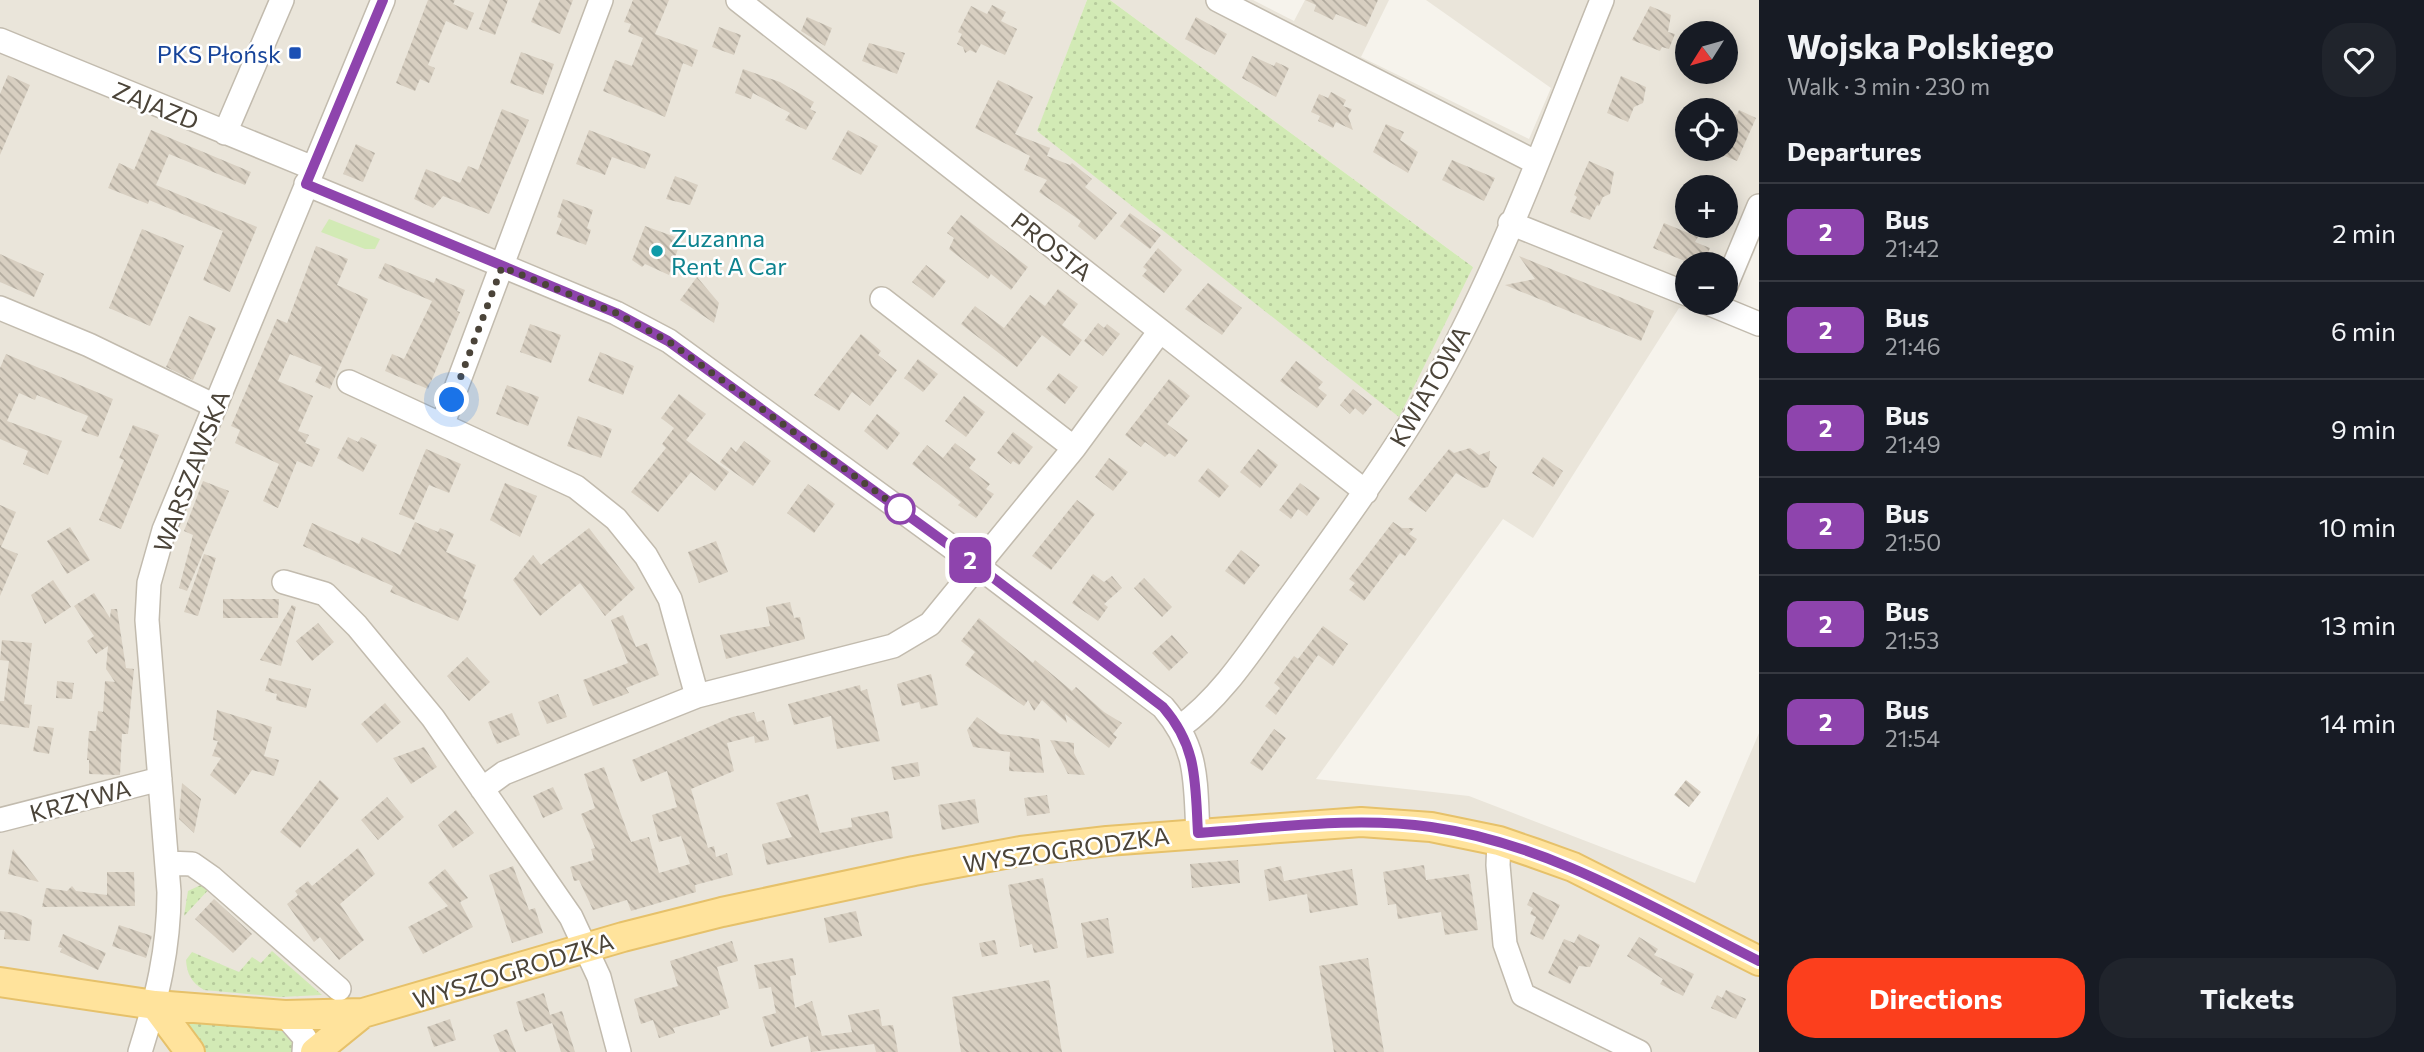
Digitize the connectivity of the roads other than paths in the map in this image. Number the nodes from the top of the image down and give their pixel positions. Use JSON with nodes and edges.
{"nodes":[{"id":1,"x":282,"y":0,"type":"edge"},
{"id":2,"x":383,"y":0,"type":"edge"},
{"id":3,"x":601,"y":0,"type":"edge"},
{"id":4,"x":738,"y":0,"type":"edge"},
{"id":5,"x":1218,"y":0,"type":"edge"},
{"id":6,"x":1602,"y":0,"type":"edge"},
{"id":7,"x":0,"y":40,"type":"edge"},
{"id":8,"x":225,"y":133,"type":"junction"},
{"id":9,"x":1535,"y":162,"type":"junction"},
{"id":10,"x":310,"y":176,"type":"junction"},
{"id":11,"x":1759,"y":206,"type":"edge"},
{"id":12,"x":1510,"y":223,"type":"junction"},
{"id":13,"x":1738,"y":252,"type":"edge"},
{"id":14,"x":502,"y":267,"type":"junction"},
{"id":15,"x":1675,"y":289,"type":"edge"},
{"id":16,"x":882,"y":299,"type":"dead end"},
{"id":17,"x":0,"y":308,"type":"edge"},
{"id":18,"x":1738,"y":312,"type":"edge"},
{"id":19,"x":1759,"y":324,"type":"edge"},
{"id":20,"x":1160,"y":331,"type":"junction"},
{"id":21,"x":349,"y":382,"type":"dead end"},
{"id":22,"x":215,"y":406,"type":"junction"},
{"id":23,"x":443,"y":423,"type":"junction"},
{"id":24,"x":1074,"y":448,"type":"junction"},
{"id":25,"x":1366,"y":492,"type":"junction"},
{"id":26,"x":979,"y":567,"type":"junction"},
{"id":27,"x":284,"y":582,"type":"dead end"},
{"id":28,"x":697,"y":696,"type":"junction"},
{"id":29,"x":1180,"y":727,"type":"junction"},
{"id":30,"x":160,"y":779,"type":"junction"},
{"id":31,"x":482,"y":789,"type":"junction"},
{"id":32,"x":0,"y":820,"type":"edge"},
{"id":33,"x":1198,"y":833,"type":"junction"},
{"id":34,"x":1499,"y":841,"type":"junction"},
{"id":35,"x":167,"y":863,"type":"junction"},
{"id":36,"x":587,"y":948,"type":"junction"},
{"id":37,"x":1759,"y":961,"type":"edge"},
{"id":38,"x":0,"y":982,"type":"edge"},
{"id":39,"x":339,"y":989,"type":"dead end"},
{"id":40,"x":155,"y":1004,"type":"junction"},
{"id":41,"x":363,"y":1013,"type":"junction"},
{"id":42,"x":285,"y":1015,"type":"junction"},
{"id":43,"x":140,"y":1052,"type":"edge"},
{"id":44,"x":190,"y":1052,"type":"edge"},
{"id":45,"x":304,"y":1052,"type":"edge"},
{"id":46,"x":315,"y":1052,"type":"edge"},
{"id":47,"x":619,"y":1052,"type":"edge"},
{"id":48,"x":1639,"y":1052,"type":"edge"}],
"edges":[{"from":1,"to":8,"type":"street"},
{"from":2,"to":10,"type":"street","name":"WARSZAWSKA"},
{"from":3,"to":14,"type":"street"},
{"from":4,"to":20,"type":"street","name":"PROSTA"},
{"from":5,"to":9,"type":"street"},
{"from":6,"to":9,"type":"street","name":"KWIATOWA"},
{"from":7,"to":8,"type":"street","name":"ZAJAZD"},
{"from":8,"to":10,"type":"street","name":"ZAJAZD"},
{"from":9,"to":12,"type":"street","name":"KWIATOWA"},
{"from":10,"to":14,"type":"street","name":"ZAJAZD"},
{"from":10,"to":22,"type":"street","name":"WARSZAWSKA"},
{"from":11,"to":13,"type":"street"},
{"from":12,"to":15,"type":"street"},
{"from":12,"to":25,"type":"street","name":"KWIATOWA"},
{"from":14,"to":23,"type":"street"},
{"from":14,"to":26,"type":"street","name":"ZAJAZD"},
{"from":16,"to":24,"type":"street"},
{"from":17,"to":22,"type":"street"},
{"from":18,"to":19,"type":"street"},
{"from":20,"to":24,"type":"street"},
{"from":20,"to":25,"type":"street","name":"PROSTA"},
{"from":21,"to":23,"type":"street"},
{"from":22,"to":30,"type":"street","name":"WARSZAWSKA"},
{"from":23,"to":28,"type":"street"},
{"from":24,"to":26,"type":"street"},
{"from":25,"to":29,"type":"street","name":"KWIATOWA"},
{"from":26,"to":28,"type":"street"},
{"from":26,"to":29,"type":"street","name":"ZAJAZD"},
{"from":27,"to":31,"type":"street"},
{"from":28,"to":31,"type":"street"},
{"from":29,"to":33,"type":"street"},
{"from":30,"to":32,"type":"street","name":"KRZYWA"},
{"from":30,"to":35,"type":"street","name":"WARSZAWSKA"},
{"from":31,"to":36,"type":"street"},
{"from":33,"to":34,"type":"main road","name":"WYSZOGRODZKA"},
{"from":33,"to":36,"type":"main road","name":"WYSZOGRODZKA"},
{"from":34,"to":37,"type":"main road","name":"WYSZOGRODZKA"},
{"from":34,"to":48,"type":"street"},
{"from":35,"to":39,"type":"street"},
{"from":35,"to":40,"type":"street","name":"WARSZAWSKA"},
{"from":36,"to":41,"type":"main road","name":"WYSZOGRODZKA"},
{"from":36,"to":47,"type":"street"},
{"from":38,"to":40,"type":"main road","name":"WYSZOGRODZKA"},
{"from":40,"to":42,"type":"main road","name":"WYSZOGRODZKA"},
{"from":40,"to":43,"type":"street","name":"WARSZAWSKA"},
{"from":40,"to":44,"type":"main road"},
{"from":41,"to":42,"type":"main road","name":"WYSZOGRODZKA"},
{"from":41,"to":46,"type":"main road","name":"WYSZOGRODZKA"},
{"from":42,"to":45,"type":"street"}]}
